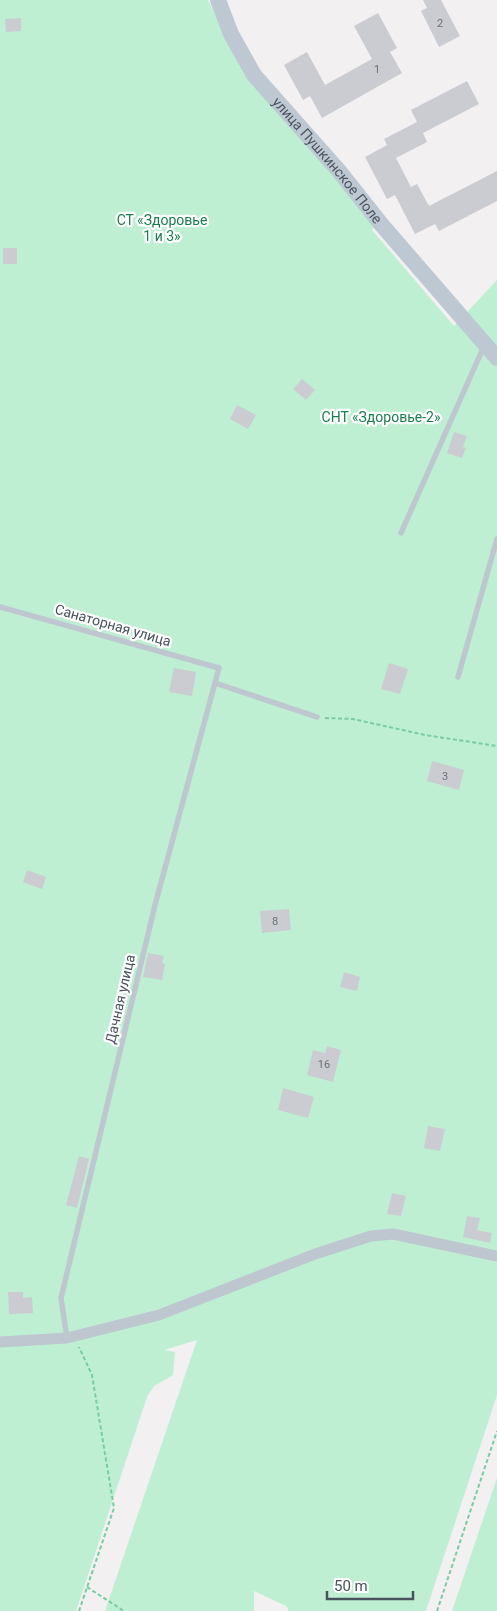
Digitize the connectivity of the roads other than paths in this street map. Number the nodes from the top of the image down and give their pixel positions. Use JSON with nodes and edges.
{"nodes":[{"id":1,"x":218,"y":0,"type":"edge"},
{"id":2,"x":485,"y":344,"type":"junction"},
{"id":3,"x":497,"y":358,"type":"edge"},
{"id":4,"x":401,"y":534,"type":"dead end"},
{"id":5,"x":497,"y":539,"type":"edge"},
{"id":6,"x":0,"y":607,"type":"edge"},
{"id":7,"x":219,"y":668,"type":"joint"},
{"id":8,"x":458,"y":677,"type":"dead end"},
{"id":9,"x":215,"y":683,"type":"junction"},
{"id":10,"x":317,"y":717,"type":"road end"},
{"id":11,"x":497,"y":1256,"type":"edge"},
{"id":12,"x":67,"y":1338,"type":"junction"},
{"id":13,"x":0,"y":1342,"type":"edge"}],
"edges":[{"from":1,"to":2,"type":"main road","name":"улица Пушкинское Поле"},
{"from":2,"to":3,"type":"main road","name":"улица Пушкинское Поле"},
{"from":2,"to":4,"type":"lane"},
{"from":5,"to":8,"type":"lane"},
{"from":6,"to":7,"type":"lane","name":"Санаторная улица"},
{"from":7,"to":9,"type":"lane","name":"Дачная улица"},
{"from":9,"to":10,"type":"lane"},
{"from":9,"to":12,"type":"lane","name":"Дачная улица"},
{"from":11,"to":12,"type":"street"},
{"from":12,"to":13,"type":"street"}]}
